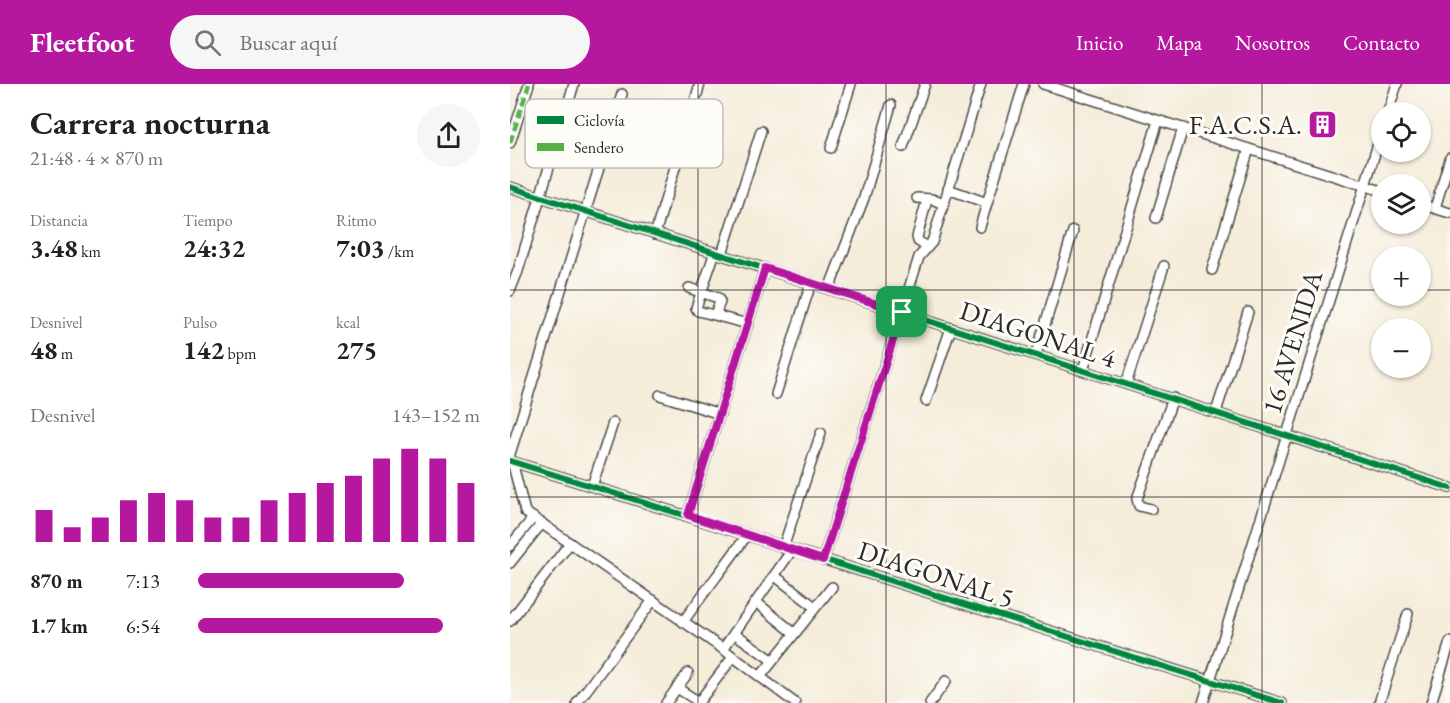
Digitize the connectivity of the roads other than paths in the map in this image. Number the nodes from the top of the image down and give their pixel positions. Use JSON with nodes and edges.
{"nodes":[{"id":1,"x":529,"y":84,"type":"edge"},
{"id":2,"x":574,"y":84,"type":"edge"},
{"id":3,"x":700,"y":84,"type":"edge"},
{"id":4,"x":851,"y":84,"type":"edge"},
{"id":5,"x":925,"y":84,"type":"edge"},
{"id":6,"x":981,"y":84,"type":"edge"},
{"id":7,"x":1024,"y":84,"type":"edge"},
{"id":8,"x":1043,"y":84,"type":"edge"},
{"id":9,"x":1397,"y":84,"type":"edge"},
{"id":10,"x":1070,"y":88,"type":"edge"},
{"id":11,"x":622,"y":93,"type":"dead end"},
{"id":12,"x":569,"y":99,"type":"edge"},
{"id":13,"x":620,"y":99,"type":"edge"},
{"id":14,"x":696,"y":99,"type":"edge"},
{"id":15,"x":1391,"y":102,"type":"edge"},
{"id":16,"x":891,"y":105,"type":"dead end"},
{"id":17,"x":1158,"y":120,"type":"junction"},
{"id":18,"x":1183,"y":128,"type":"junction"},
{"id":19,"x":761,"y":131,"type":"dead end"},
{"id":20,"x":510,"y":143,"type":"edge"},
{"id":21,"x":903,"y":147,"type":"dead end"},
{"id":22,"x":831,"y":148,"type":"dead end"},
{"id":23,"x":1249,"y":149,"type":"junction"},
{"id":24,"x":1450,"y":158,"type":"edge"},
{"id":25,"x":1372,"y":162,"type":"edge"},
{"id":26,"x":549,"y":168,"type":"edge"},
{"id":27,"x":600,"y":168,"type":"edge"},
{"id":28,"x":675,"y":168,"type":"edge"},
{"id":29,"x":1364,"y":186,"type":"junction"},
{"id":30,"x":510,"y":187,"type":"edge"},
{"id":31,"x":1371,"y":188,"type":"edge"},
{"id":32,"x":948,"y":189,"type":"junction"},
{"id":33,"x":540,"y":197,"type":"junction"},
{"id":34,"x":987,"y":203,"type":"junction"},
{"id":35,"x":944,"y":204,"type":"junction"},
{"id":36,"x":1431,"y":207,"type":"edge"},
{"id":37,"x":1434,"y":208,"type":"junction"},
{"id":38,"x":587,"y":212,"type":"junction"},
{"id":39,"x":1450,"y":213,"type":"edge"},
{"id":40,"x":1156,"y":218,"type":"dead end"},
{"id":41,"x":980,"y":227,"type":"dead end"},
{"id":42,"x":1073,"y":231,"type":"dead end"},
{"id":43,"x":655,"y":234,"type":"junction"},
{"id":44,"x":927,"y":247,"type":"junction"},
{"id":45,"x":719,"y":253,"type":"junction"},
{"id":46,"x":1164,"y":266,"type":"dead end"},
{"id":47,"x":765,"y":268,"type":"junction"},
{"id":48,"x":1212,"y":270,"type":"dead end"},
{"id":49,"x":812,"y":283,"type":"junction"},
{"id":50,"x":689,"y":288,"type":"dead end"},
{"id":51,"x":829,"y":289,"type":"junction"},
{"id":52,"x":510,"y":291,"type":"edge"},
{"id":53,"x":701,"y":292,"type":"junction"},
{"id":54,"x":902,"y":312,"type":"junction"},
{"id":55,"x":1248,"y":312,"type":"dead end"},
{"id":56,"x":718,"y":316,"type":"junction"},
{"id":57,"x":748,"y":324,"type":"junction"},
{"id":58,"x":951,"y":328,"type":"junction"},
{"id":59,"x":1036,"y":355,"type":"junction"},
{"id":60,"x":1083,"y":370,"type":"junction"},
{"id":61,"x":1126,"y":384,"type":"junction"},
{"id":62,"x":776,"y":394,"type":"dead end"},
{"id":63,"x":660,"y":395,"type":"dead end"},
{"id":64,"x":1173,"y":398,"type":"junction"},
{"id":65,"x":926,"y":401,"type":"dead end"},
{"id":66,"x":1216,"y":412,"type":"junction"},
{"id":67,"x":720,"y":414,"type":"junction"},
{"id":68,"x":613,"y":423,"type":"dead end"},
{"id":69,"x":821,"y":433,"type":"dead end"},
{"id":70,"x":1287,"y":435,"type":"junction"},
{"id":71,"x":511,"y":458,"type":"edge"},
{"id":72,"x":592,"y":486,"type":"junction"},
{"id":73,"x":1450,"y":488,"type":"edge"},
{"id":74,"x":1151,"y":509,"type":"dead end"},
{"id":75,"x":688,"y":515,"type":"junction"},
{"id":76,"x":538,"y":521,"type":"junction"},
{"id":77,"x":747,"y":535,"type":"junction"},
{"id":78,"x":570,"y":543,"type":"junction"},
{"id":79,"x":510,"y":546,"type":"edge"},
{"id":80,"x":787,"y":549,"type":"junction"},
{"id":81,"x":823,"y":560,"type":"junction"},
{"id":82,"x":510,"y":563,"type":"edge"},
{"id":83,"x":775,"y":576,"type":"junction"},
{"id":84,"x":832,"y":587,"type":"dead end"},
{"id":85,"x":653,"y":600,"type":"junction"},
{"id":86,"x":756,"y":603,"type":"junction"},
{"id":87,"x":815,"y":607,"type":"junction"},
{"id":88,"x":1408,"y":614,"type":"dead end"},
{"id":89,"x":510,"y":621,"type":"edge"},
{"id":90,"x":683,"y":622,"type":"junction"},
{"id":91,"x":734,"y":633,"type":"junction"},
{"id":92,"x":794,"y":633,"type":"junction"},
{"id":93,"x":1450,"y":642,"type":"edge"},
{"id":94,"x":723,"y":649,"type":"junction"},
{"id":95,"x":733,"y":657,"type":"junction"},
{"id":96,"x":772,"y":660,"type":"junction"},
{"id":97,"x":688,"y":673,"type":"dead end"},
{"id":98,"x":760,"y":677,"type":"junction"},
{"id":99,"x":946,"y":681,"type":"dead end"},
{"id":100,"x":1210,"y":681,"type":"junction"},
{"id":101,"x":677,"y":688,"type":"junction"},
{"id":102,"x":699,"y":702,"type":"edge"},
{"id":103,"x":577,"y":703,"type":"edge"},
{"id":104,"x":666,"y":703,"type":"edge"},
{"id":105,"x":795,"y":703,"type":"edge"},
{"id":106,"x":930,"y":703,"type":"edge"},
{"id":107,"x":1203,"y":703,"type":"edge"},
{"id":108,"x":1282,"y":703,"type":"edge"},
{"id":109,"x":1379,"y":703,"type":"edge"},
{"id":110,"x":1431,"y":703,"type":"edge"}],
"edges":[{"from":1,"to":20,"type":"street"},
{"from":2,"to":12,"type":"street"},
{"from":3,"to":14,"type":"street"},
{"from":4,"to":22,"type":"street"},
{"from":5,"to":21,"type":"street"},
{"from":6,"to":32,"type":"street"},
{"from":7,"to":34,"type":"street"},
{"from":8,"to":10,"type":"street"},
{"from":9,"to":15,"type":"street"},
{"from":10,"to":17,"type":"street"},
{"from":11,"to":13,"type":"street"},
{"from":16,"to":51,"type":"street"},
{"from":17,"to":18,"type":"street"},
{"from":17,"to":60,"type":"street"},
{"from":18,"to":23,"type":"street"},
{"from":18,"to":40,"type":"street"},
{"from":19,"to":45,"type":"street"},
{"from":23,"to":29,"type":"street"},
{"from":23,"to":48,"type":"street"},
{"from":24,"to":37,"type":"street"},
{"from":25,"to":29,"type":"street","name":"16 AVENIDA"},
{"from":26,"to":33,"type":"street"},
{"from":27,"to":38,"type":"street"},
{"from":28,"to":43,"type":"street"},
{"from":29,"to":31,"type":"street"},
{"from":29,"to":70,"type":"street","name":"16 AVENIDA"},
{"from":30,"to":33,"type":"street","name":"DIAGONAL 4"},
{"from":32,"to":34,"type":"street"},
{"from":32,"to":35,"type":"street"},
{"from":33,"to":38,"type":"street","name":"DIAGONAL 4"},
{"from":33,"to":52,"type":"street"},
{"from":34,"to":41,"type":"street"},
{"from":35,"to":44,"type":"street"},
{"from":35,"to":44,"type":"street"},
{"from":36,"to":37,"type":"street"},
{"from":37,"to":39,"type":"street"},
{"from":38,"to":43,"type":"street","name":"DIAGONAL 4"},
{"from":38,"to":71,"type":"street"},
{"from":42,"to":59,"type":"street"},
{"from":43,"to":45,"type":"street","name":"DIAGONAL 4"},
{"from":44,"to":54,"type":"street"},
{"from":45,"to":47,"type":"street","name":"DIAGONAL 4"},
{"from":45,"to":53,"type":"street"},
{"from":46,"to":61,"type":"street"},
{"from":47,"to":49,"type":"street","name":"DIAGONAL 4"},
{"from":47,"to":57,"type":"street"},
{"from":49,"to":51,"type":"street","name":"DIAGONAL 4"},
{"from":49,"to":62,"type":"street"},
{"from":50,"to":53,"type":"street"},
{"from":51,"to":54,"type":"street","name":"DIAGONAL 4"},
{"from":53,"to":56,"type":"street"},
{"from":53,"to":56,"type":"street"},
{"from":54,"to":58,"type":"street","name":"DIAGONAL 4"},
{"from":54,"to":81,"type":"street"},
{"from":55,"to":66,"type":"street"},
{"from":56,"to":57,"type":"street"},
{"from":57,"to":67,"type":"street"},
{"from":58,"to":59,"type":"street","name":"DIAGONAL 4"},
{"from":58,"to":65,"type":"street"},
{"from":59,"to":60,"type":"street","name":"DIAGONAL 4"},
{"from":60,"to":61,"type":"street","name":"DIAGONAL 4"},
{"from":61,"to":64,"type":"street","name":"DIAGONAL 4"},
{"from":63,"to":67,"type":"street"},
{"from":64,"to":66,"type":"street","name":"DIAGONAL 4"},
{"from":64,"to":74,"type":"street"},
{"from":66,"to":70,"type":"street","name":"DIAGONAL 4"},
{"from":67,"to":75,"type":"street"},
{"from":68,"to":72,"type":"street"},
{"from":69,"to":80,"type":"street"},
{"from":70,"to":73,"type":"street","name":"DIAGONAL 4"},
{"from":70,"to":100,"type":"street","name":"16 AVENIDA"},
{"from":71,"to":72,"type":"street","name":"DIAGONAL 5"},
{"from":71,"to":76,"type":"street"},
{"from":72,"to":75,"type":"street","name":"DIAGONAL 5"},
{"from":75,"to":77,"type":"street","name":"DIAGONAL 5"},
{"from":76,"to":78,"type":"street"},
{"from":76,"to":79,"type":"street"},
{"from":76,"to":82,"type":"street"},
{"from":77,"to":80,"type":"street","name":"DIAGONAL 5"},
{"from":77,"to":90,"type":"street"},
{"from":78,"to":85,"type":"street"},
{"from":78,"to":89,"type":"street"},
{"from":80,"to":81,"type":"street","name":"DIAGONAL 5"},
{"from":80,"to":83,"type":"street"},
{"from":81,"to":100,"type":"street","name":"DIAGONAL 5"},
{"from":83,"to":86,"type":"street"},
{"from":83,"to":87,"type":"street"},
{"from":84,"to":87,"type":"street"},
{"from":85,"to":90,"type":"street"},
{"from":85,"to":103,"type":"street"},
{"from":86,"to":91,"type":"street"},
{"from":86,"to":92,"type":"street"},
{"from":87,"to":92,"type":"street"},
{"from":88,"to":109,"type":"street"},
{"from":90,"to":94,"type":"street"},
{"from":91,"to":94,"type":"street"},
{"from":91,"to":96,"type":"street"},
{"from":92,"to":96,"type":"street"},
{"from":93,"to":110,"type":"street"},
{"from":94,"to":95,"type":"street"},
{"from":95,"to":98,"type":"street"},
{"from":95,"to":102,"type":"street"},
{"from":96,"to":98,"type":"street"},
{"from":97,"to":101,"type":"street"},
{"from":98,"to":105,"type":"street"},
{"from":99,"to":106,"type":"street"},
{"from":100,"to":107,"type":"street","name":"16 AVENIDA"},
{"from":100,"to":108,"type":"street","name":"DIAGONAL 5"},
{"from":101,"to":102,"type":"street"},
{"from":101,"to":104,"type":"street"}]}
